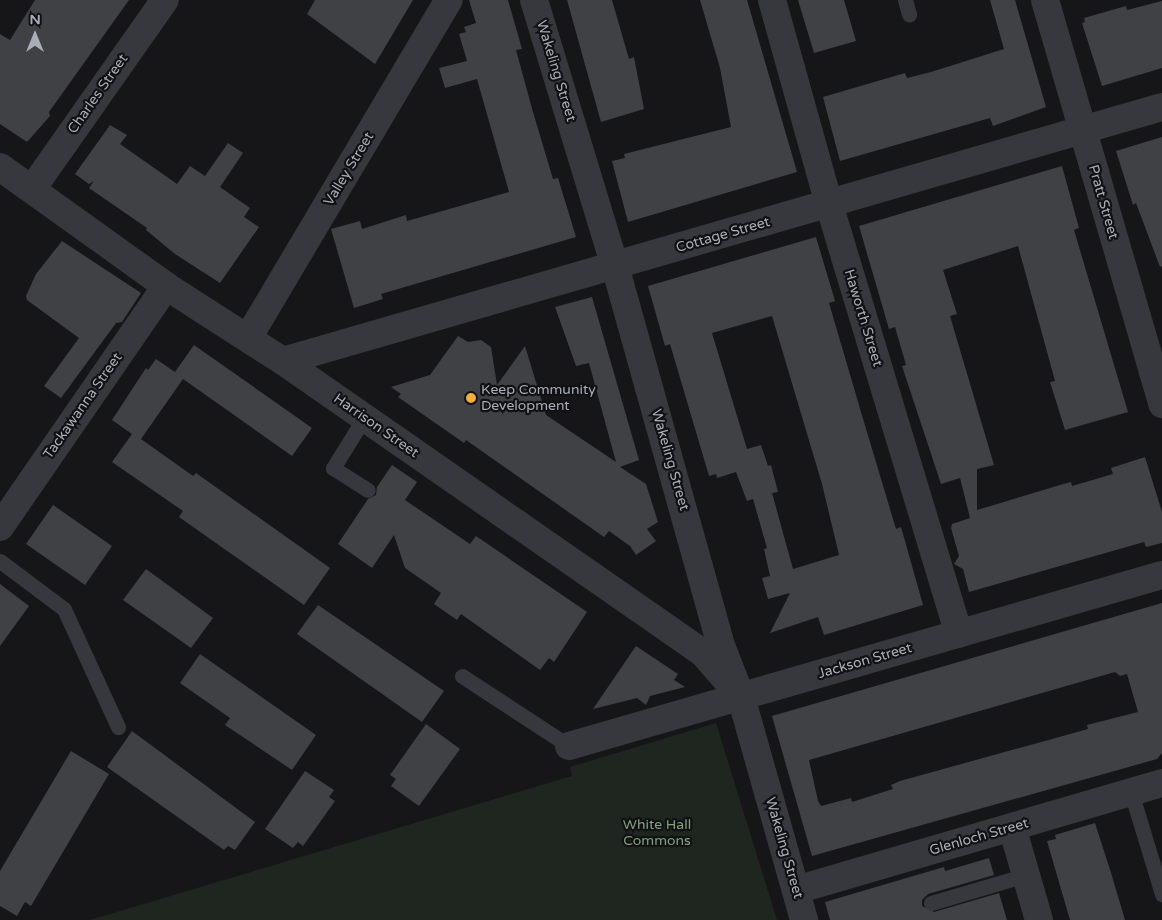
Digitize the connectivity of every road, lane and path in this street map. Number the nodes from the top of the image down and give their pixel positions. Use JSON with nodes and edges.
{"nodes":[{"id":1,"x":165,"y":0,"type":"edge"},
{"id":2,"x":449,"y":0,"type":"edge"},
{"id":3,"x":534,"y":0,"type":"edge"},
{"id":4,"x":772,"y":0,"type":"edge"},
{"id":5,"x":1045,"y":0,"type":"edge"},
{"id":6,"x":1162,"y":107,"type":"edge"},
{"id":7,"x":1082,"y":130,"type":"junction"},
{"id":8,"x":0,"y":167,"type":"edge"},
{"id":9,"x":32,"y":189,"type":"junction"},
{"id":10,"x":829,"y":204,"type":"junction"},
{"id":11,"x":615,"y":266,"type":"junction"},
{"id":12,"x":166,"y":286,"type":"junction"},
{"id":13,"x":248,"y":338,"type":"junction"},
{"id":14,"x":283,"y":361,"type":"junction"},
{"id":15,"x":1162,"y":404,"type":"edge"},
{"id":16,"x":364,"y":418,"type":"junction"},
{"id":17,"x":368,"y":490,"type":"dead end"},
{"id":18,"x":0,"y":526,"type":"edge"},
{"id":19,"x":0,"y":561,"type":"edge"},
{"id":20,"x":1162,"y":576,"type":"edge"},
{"id":21,"x":959,"y":634,"type":"junction"},
{"id":22,"x":462,"y":676,"type":"dead end"},
{"id":23,"x":741,"y":697,"type":"junction"},
{"id":24,"x":118,"y":727,"type":"dead end"},
{"id":25,"x":569,"y":746,"type":"joint"},
{"id":26,"x":1162,"y":782,"type":"edge"},
{"id":27,"x":1131,"y":792,"type":"junction"},
{"id":28,"x":1012,"y":827,"type":"junction"},
{"id":29,"x":1026,"y":875,"type":"junction"},
{"id":30,"x":796,"y":890,"type":"junction"},
{"id":31,"x":1162,"y":894,"type":"edge"},
{"id":32,"x":931,"y":903,"type":"dead end"},
{"id":33,"x":804,"y":920,"type":"edge"},
{"id":34,"x":1039,"y":920,"type":"edge"}],
"edges":[{"from":1,"to":9,"type":"street","name":"Charles Street"},
{"from":2,"to":13,"type":"street","name":"Valley Street"},
{"from":3,"to":11,"type":"street","name":"Wakeling Street"},
{"from":4,"to":10,"type":"street","name":"Haworth Street"},
{"from":5,"to":7,"type":"street","name":"Pratt Street"},
{"from":6,"to":7,"type":"street","name":"Cottage Street"},
{"from":7,"to":10,"type":"street","name":"Cottage Street"},
{"from":7,"to":15,"type":"street","name":"Pratt Street"},
{"from":8,"to":9,"type":"street","name":"Harrison Street"},
{"from":9,"to":12,"type":"street","name":"Harrison Street"},
{"from":10,"to":11,"type":"street","name":"Cottage Street"},
{"from":10,"to":21,"type":"street","name":"Haworth Street"},
{"from":11,"to":14,"type":"street","name":"Cottage Street"},
{"from":11,"to":23,"type":"street","name":"Wakeling Street"},
{"from":12,"to":13,"type":"street","name":"Harrison Street"},
{"from":12,"to":18,"type":"street","name":"Tackawanna Street"},
{"from":13,"to":14,"type":"street","name":"Harrison Street"},
{"from":14,"to":16,"type":"street","name":"Harrison Street"},
{"from":16,"to":17,"type":"lane"},
{"from":16,"to":23,"type":"street","name":"Harrison Street"},
{"from":19,"to":24,"type":"lane"},
{"from":20,"to":21,"type":"street","name":"Jackson Street"},
{"from":21,"to":23,"type":"street","name":"Jackson Street"},
{"from":22,"to":25,"type":"lane"},
{"from":23,"to":25,"type":"street","name":"Jackson Street"},
{"from":23,"to":30,"type":"street","name":"Wakeling Street"},
{"from":26,"to":27,"type":"street","name":"Glenloch Street"},
{"from":27,"to":28,"type":"street","name":"Glenloch Street"},
{"from":27,"to":31,"type":"lane"},
{"from":28,"to":29,"type":"street"},
{"from":28,"to":30,"type":"street","name":"Glenloch Street"},
{"from":29,"to":32,"type":"lane"},
{"from":29,"to":34,"type":"street"},
{"from":30,"to":33,"type":"street","name":"Wakeling Street"}]}
